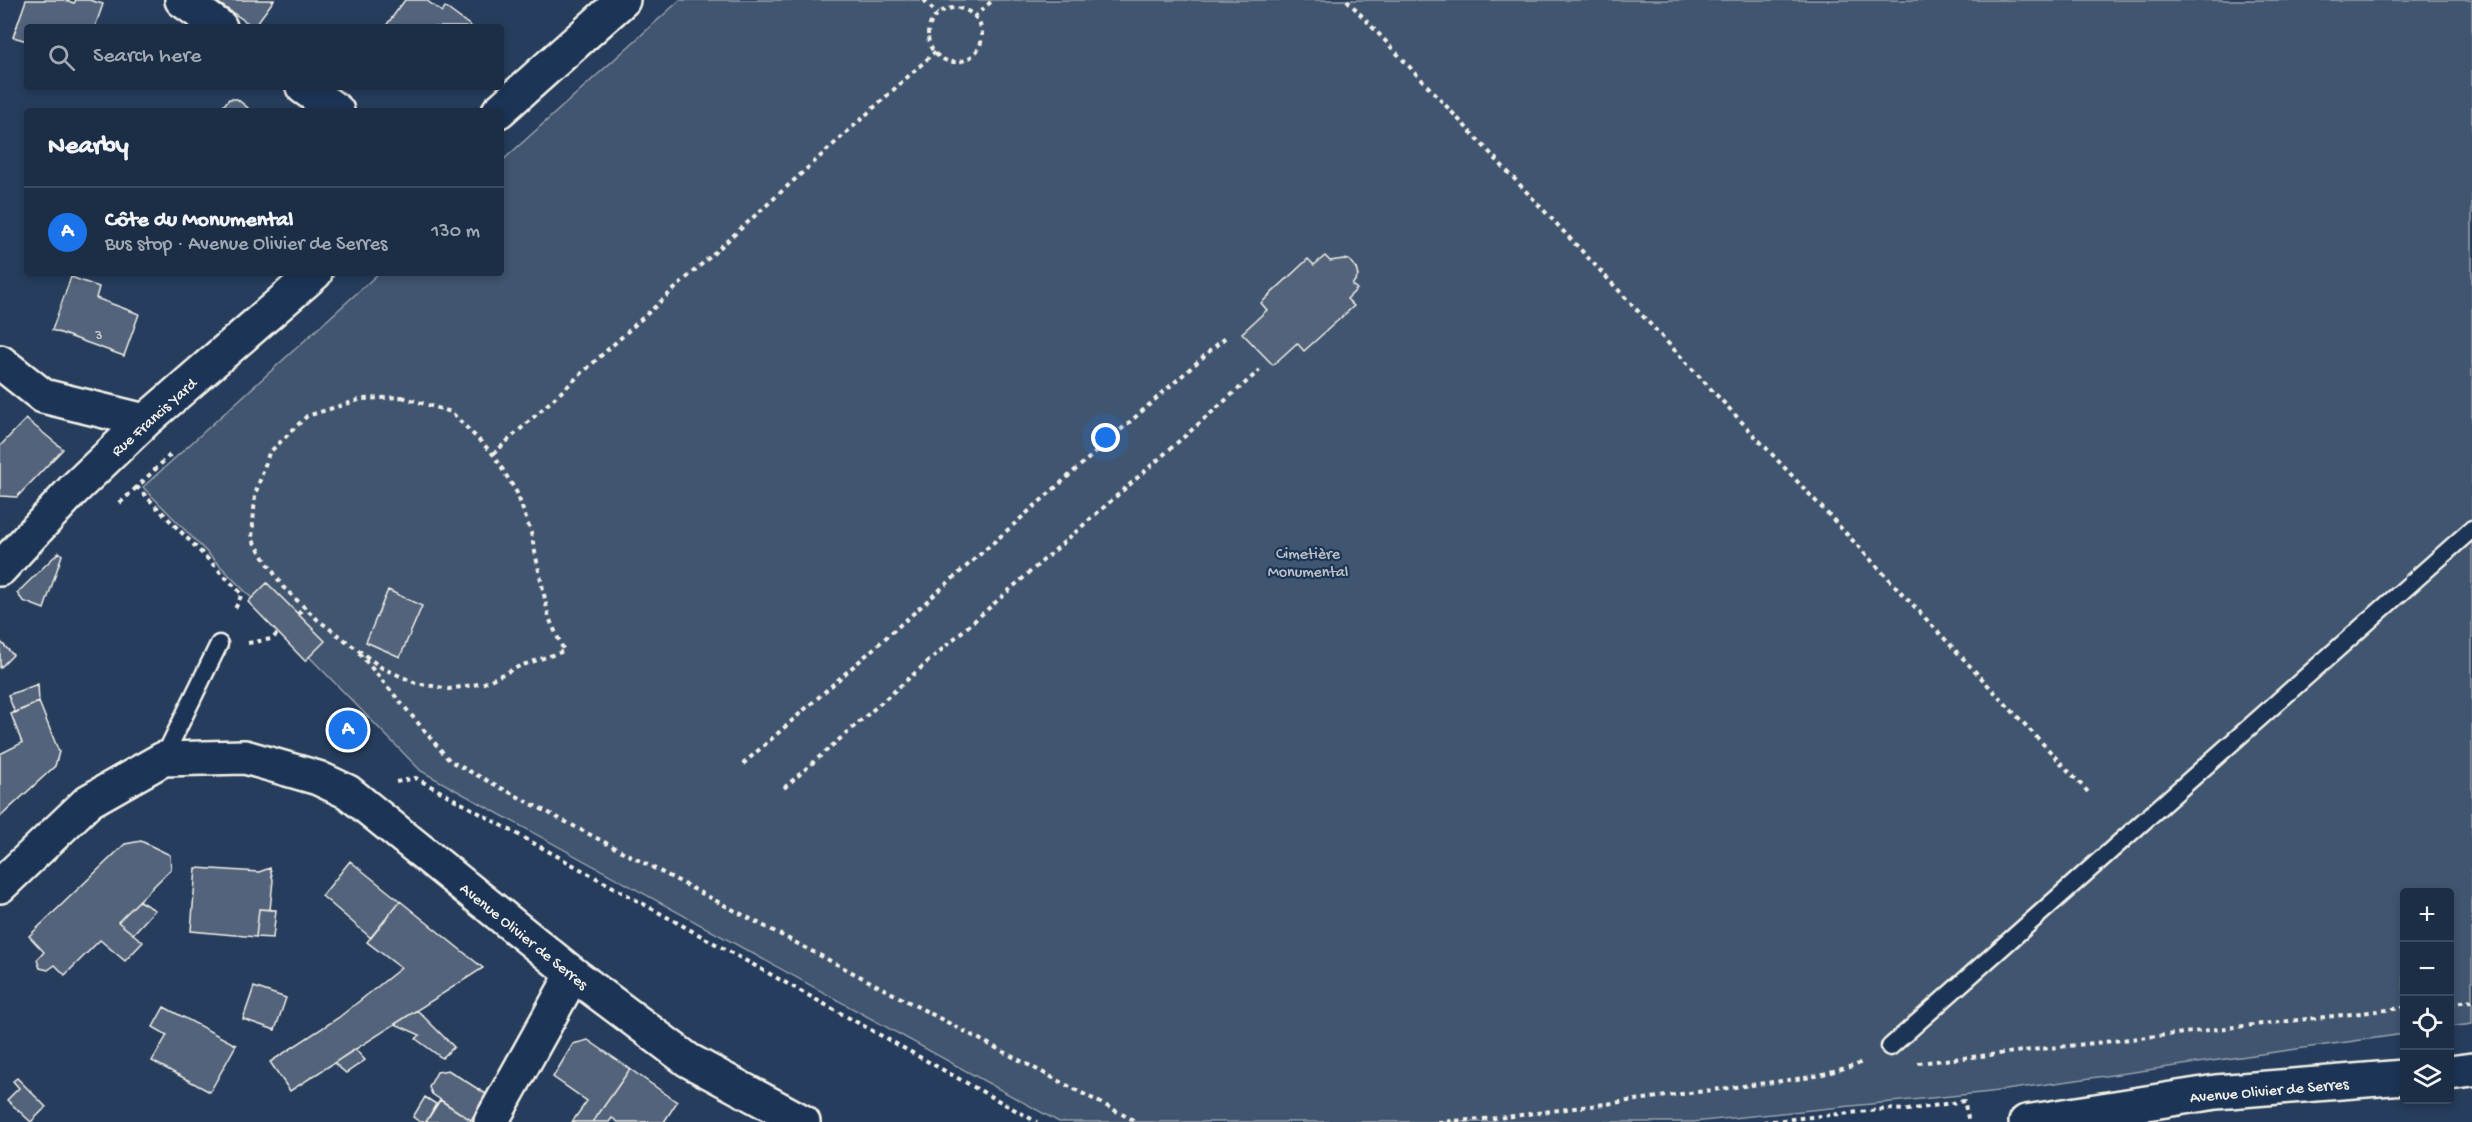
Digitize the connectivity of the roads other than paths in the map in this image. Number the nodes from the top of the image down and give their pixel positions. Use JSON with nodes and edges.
{"nodes":[{"id":1,"x":182,"y":0,"type":"edge"},
{"id":2,"x":623,"y":0,"type":"edge"},
{"id":3,"x":216,"y":24,"type":"edge"},
{"id":4,"x":307,"y":90,"type":"edge"},
{"id":5,"x":333,"y":108,"type":"edge"},
{"id":6,"x":502,"y":108,"type":"edge"},
{"id":7,"x":312,"y":276,"type":"edge"},
{"id":8,"x":0,"y":363,"type":"edge"},
{"id":9,"x":155,"y":413,"type":"junction"},
{"id":10,"x":2472,"y":529,"type":"edge"},
{"id":11,"x":11,"y":540,"type":"edge"},
{"id":12,"x":0,"y":569,"type":"edge"},
{"id":13,"x":219,"y":644,"type":"dead end"},
{"id":14,"x":163,"y":759,"type":"junction"},
{"id":15,"x":0,"y":886,"type":"edge"},
{"id":16,"x":573,"y":974,"type":"junction"},
{"id":17,"x":1890,"y":1047,"type":"dead end"},
{"id":18,"x":2472,"y":1071,"type":"edge"},
{"id":19,"x":2454,"y":1073,"type":"edge"},
{"id":20,"x":2400,"y":1077,"type":"edge"},
{"id":21,"x":491,"y":1122,"type":"edge"},
{"id":22,"x":803,"y":1122,"type":"edge"},
{"id":23,"x":2026,"y":1122,"type":"edge"}],
"edges":[{"from":1,"to":3,"type":"street"},
{"from":2,"to":6,"type":"street"},
{"from":4,"to":5,"type":"street"},
{"from":7,"to":9,"type":"street","name":"Rue Francis Yard"},
{"from":8,"to":9,"type":"street"},
{"from":9,"to":11,"type":"street","name":"Rue Francis Yard"},
{"from":10,"to":17,"type":"lane"},
{"from":11,"to":12,"type":"street","name":"Rue Francis Yard"},
{"from":13,"to":14,"type":"lane"},
{"from":14,"to":15,"type":"street"},
{"from":14,"to":16,"type":"street","name":"Avenue Olivier de Serres"},
{"from":16,"to":21,"type":"street"},
{"from":16,"to":22,"type":"street","name":"Avenue Olivier de Serres"},
{"from":18,"to":19,"type":"street"},
{"from":20,"to":23,"type":"street","name":"Avenue Olivier de Serres"}]}
